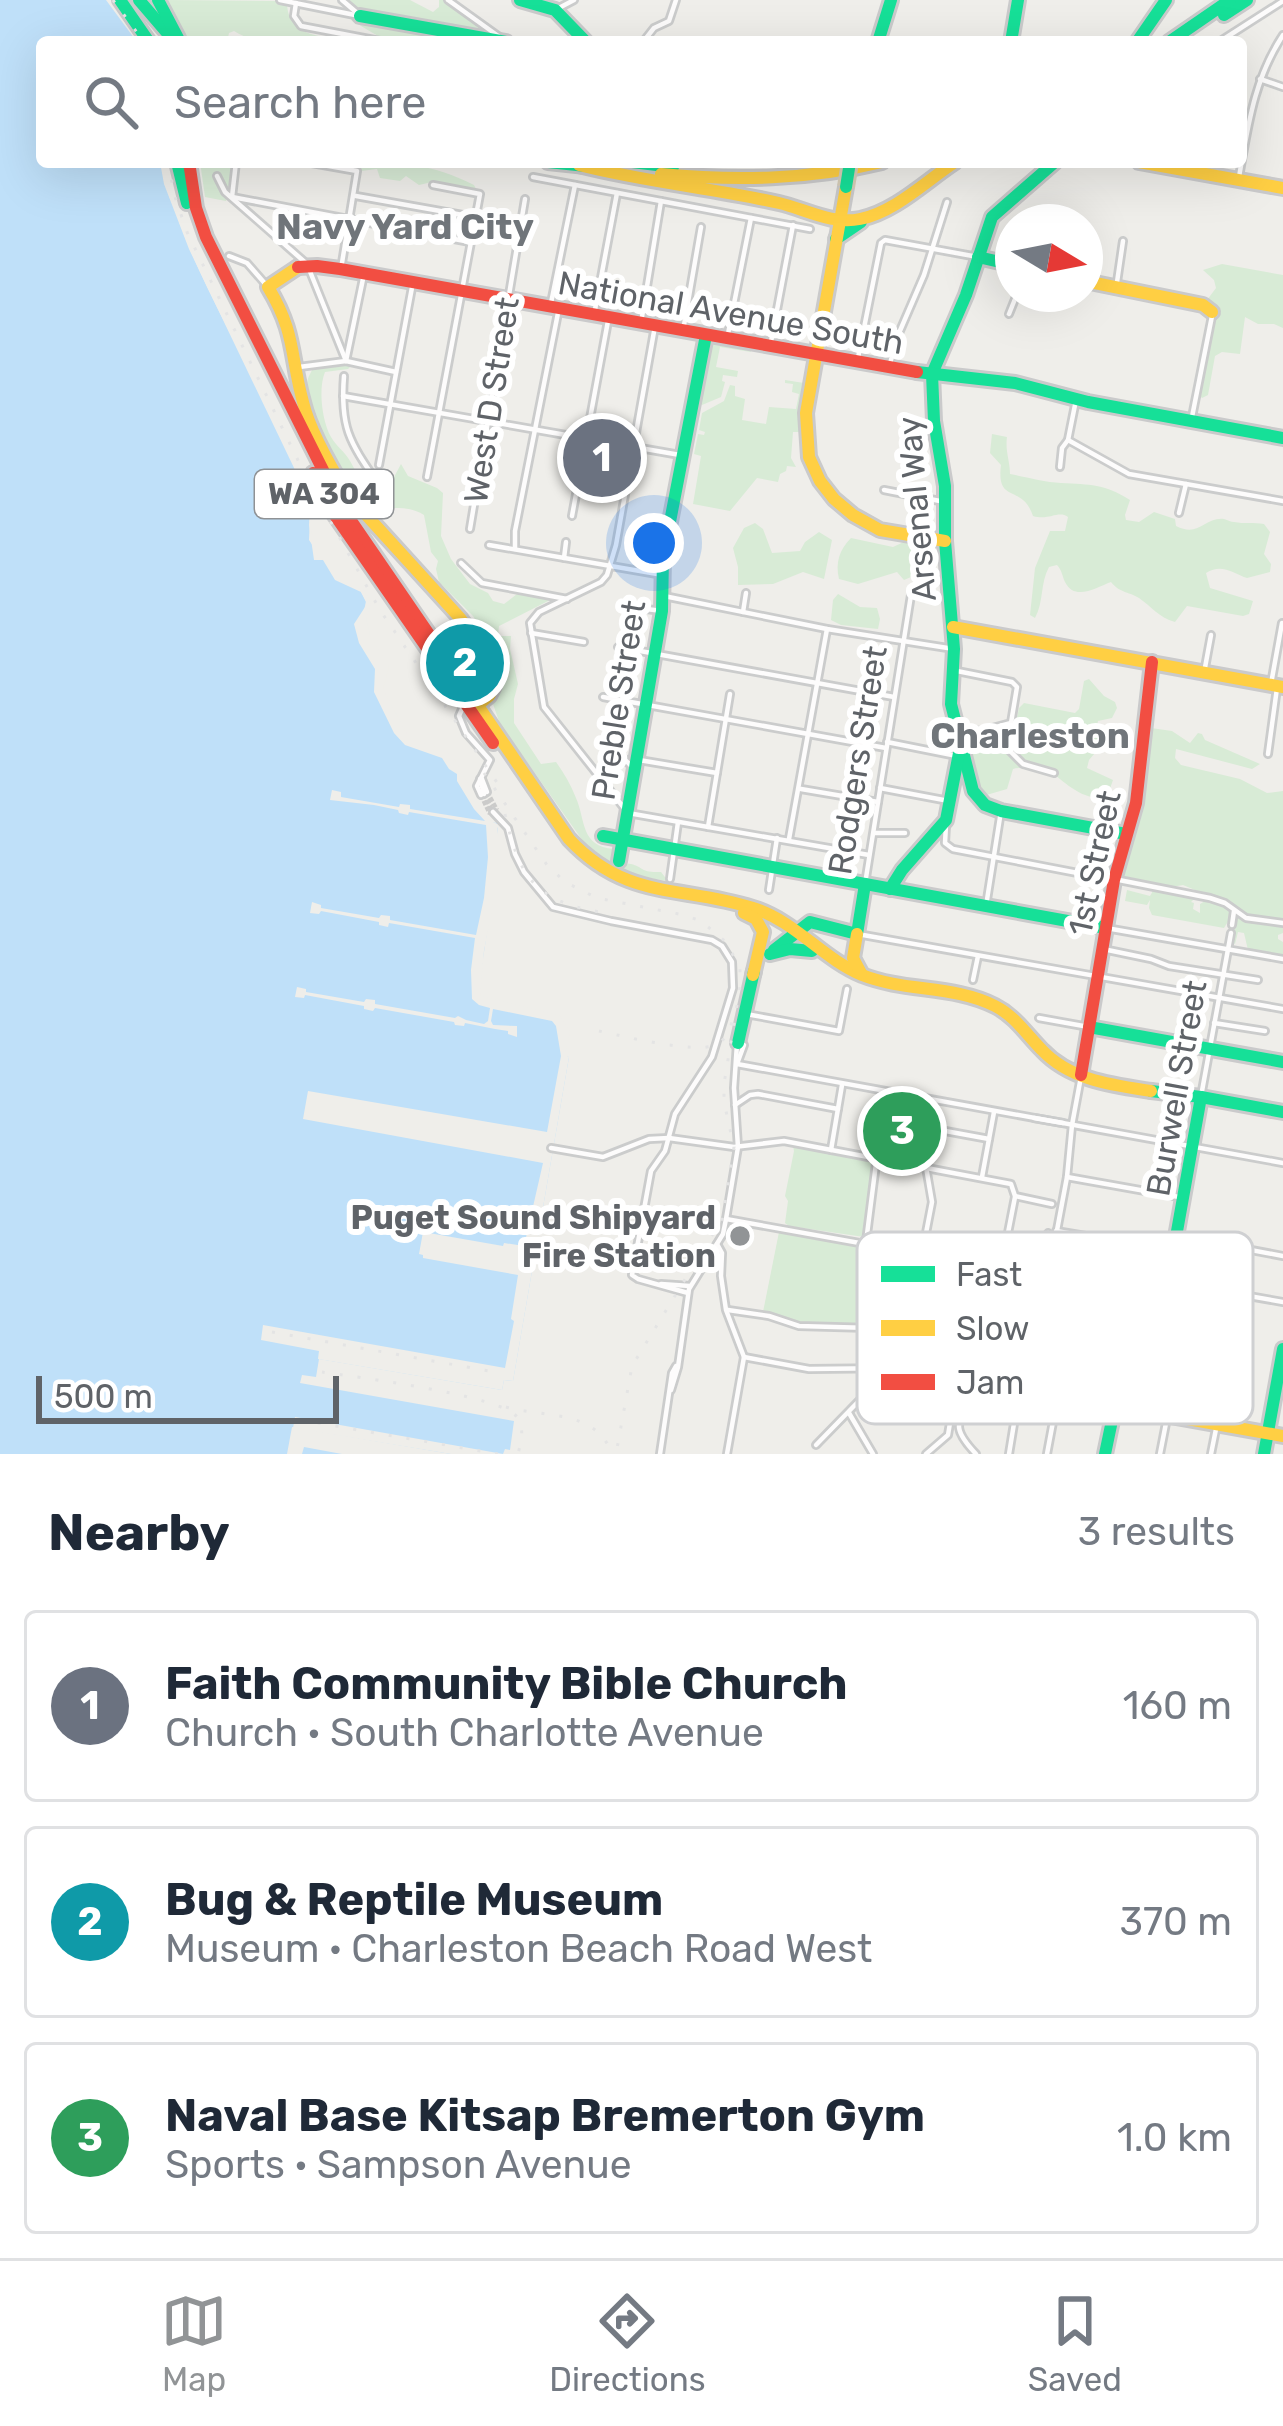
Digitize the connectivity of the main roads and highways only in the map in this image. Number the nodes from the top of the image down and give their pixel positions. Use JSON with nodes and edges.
{"nodes":[{"id":1,"x":120,"y":0,"type":"edge"},
{"id":2,"x":135,"y":0,"type":"edge"},
{"id":3,"x":158,"y":0,"type":"edge"},
{"id":4,"x":520,"y":0,"type":"edge"},
{"id":5,"x":891,"y":0,"type":"edge"},
{"id":6,"x":1018,"y":0,"type":"edge"},
{"id":7,"x":1166,"y":0,"type":"edge"},
{"id":8,"x":1230,"y":0,"type":"edge"},
{"id":9,"x":1246,"y":0,"type":"edge"},
{"id":10,"x":360,"y":16,"type":"road end"},
{"id":11,"x":145,"y":36,"type":"edge"},
{"id":12,"x":168,"y":36,"type":"edge"},
{"id":13,"x":174,"y":36,"type":"edge"},
{"id":14,"x":472,"y":36,"type":"edge"},
{"id":15,"x":580,"y":36,"type":"edge"},
{"id":16,"x":882,"y":36,"type":"edge"},
{"id":17,"x":1012,"y":36,"type":"edge"},
{"id":18,"x":1141,"y":36,"type":"edge"},
{"id":19,"x":1177,"y":36,"type":"edge"},
{"id":20,"x":1194,"y":36,"type":"edge"},
{"id":21,"x":179,"y":168,"type":"edge"},
{"id":22,"x":192,"y":168,"type":"edge"},
{"id":23,"x":590,"y":168,"type":"edge"},
{"id":24,"x":611,"y":168,"type":"edge"},
{"id":25,"x":696,"y":168,"type":"edge"},
{"id":26,"x":805,"y":168,"type":"edge"},
{"id":27,"x":847,"y":168,"type":"edge"},
{"id":28,"x":852,"y":168,"type":"edge"},
{"id":29,"x":946,"y":168,"type":"edge"},
{"id":30,"x":1048,"y":168,"type":"edge"},
{"id":31,"x":1189,"y":168,"type":"edge"},
{"id":32,"x":1283,"y":188,"type":"edge"},
{"id":33,"x":868,"y":217,"type":"junction"},
{"id":34,"x":840,"y":219,"type":"junction"},
{"id":35,"x":836,"y":239,"type":"junction"},
{"id":36,"x":218,"y":257,"type":"junction"},
{"id":37,"x":978,"y":257,"type":"junction"},
{"id":38,"x":995,"y":261,"type":"edge"},
{"id":39,"x":1103,"y":286,"type":"edge"},
{"id":40,"x":1212,"y":312,"type":"road end"},
{"id":41,"x":706,"y":335,"type":"junction"},
{"id":42,"x":815,"y":356,"type":"junction"},
{"id":43,"x":932,"y":374,"type":"junction"},
{"id":44,"x":1283,"y":438,"type":"edge"},
{"id":45,"x":944,"y":541,"type":"junction"},
{"id":46,"x":953,"y":627,"type":"junction"},
{"id":47,"x":1152,"y":662,"type":"junction"},
{"id":48,"x":1277,"y":685,"type":"edge"},
{"id":49,"x":474,"y":707,"type":"junction"},
{"id":50,"x":958,"y":743,"type":"junction"},
{"id":51,"x":1126,"y":834,"type":"junction"},
{"id":52,"x":603,"y":836,"type":"dead end"},
{"id":53,"x":622,"y":840,"type":"junction"},
{"id":54,"x":619,"y":861,"type":"dead end"},
{"id":55,"x":865,"y":884,"type":"junction"},
{"id":56,"x":890,"y":889,"type":"junction"},
{"id":57,"x":744,"y":913,"type":"junction"},
{"id":58,"x":1106,"y":928,"type":"junction"},
{"id":59,"x":794,"y":933,"type":"junction"},
{"id":60,"x":857,"y":934,"type":"junction"},
{"id":61,"x":812,"y":951,"type":"junction"},
{"id":62,"x":770,"y":954,"type":"junction"},
{"id":63,"x":753,"y":975,"type":"junction"},
{"id":64,"x":865,"y":976,"type":"junction"},
{"id":65,"x":1089,"y":1027,"type":"junction"},
{"id":66,"x":741,"y":1044,"type":"road end"},
{"id":67,"x":1283,"y":1062,"type":"edge"},
{"id":68,"x":1086,"y":1078,"type":"junction"},
{"id":69,"x":1181,"y":1096,"type":"junction"},
{"id":70,"x":1201,"y":1097,"type":"junction"},
{"id":71,"x":1283,"y":1112,"type":"edge"},
{"id":72,"x":1197,"y":1121,"type":"junction"},
{"id":73,"x":1178,"y":1232,"type":"edge"},
{"id":74,"x":1283,"y":1349,"type":"edge"},
{"id":75,"x":1111,"y":1424,"type":"edge"},
{"id":76,"x":1219,"y":1424,"type":"edge"},
{"id":77,"x":1276,"y":1434,"type":"edge"},
{"id":78,"x":1105,"y":1454,"type":"edge"},
{"id":79,"x":1264,"y":1454,"type":"edge"}],
"edges":[{"from":1,"to":11,"type":"main road"},
{"from":2,"to":12,"type":"main road"},
{"from":3,"to":13,"type":"main road"},
{"from":4,"to":15,"type":"main road"},
{"from":5,"to":16,"type":"main road"},
{"from":6,"to":17,"type":"main road"},
{"from":7,"to":18,"type":"main road"},
{"from":8,"to":19,"type":"main road"},
{"from":9,"to":20,"type":"main road"},
{"from":10,"to":14,"type":"main road"},
{"from":21,"to":36,"type":"main road"},
{"from":22,"to":36,"type":"main road","number":"WA 304"},
{"from":23,"to":34,"type":"main road"},
{"from":24,"to":28,"type":"main road"},
{"from":25,"to":26,"type":"main road"},
{"from":27,"to":34,"type":"main road","bridge":true},
{"from":29,"to":33,"type":"main road"},
{"from":30,"to":37,"type":"main road","name":"Arsenal Way"},
{"from":31,"to":32,"type":"main road"},
{"from":33,"to":34,"type":"main road"},
{"from":33,"to":35,"type":"main road"},
{"from":34,"to":35,"type":"main road"},
{"from":35,"to":42,"type":"main road"},
{"from":36,"to":49,"type":"main road","number":"WA 304"},
{"from":37,"to":38,"type":"main road"},
{"from":37,"to":43,"type":"main road","name":"Arsenal Way"},
{"from":39,"to":40,"type":"main road"},
{"from":41,"to":42,"type":"main road","name":"National Avenue South"},
{"from":41,"to":49,"type":"main road","name":"National Avenue South"},
{"from":41,"to":53,"type":"main road","name":"Preble Street"},
{"from":42,"to":43,"type":"main road","name":"National Avenue South"},
{"from":42,"to":45,"type":"main road"},
{"from":43,"to":44,"type":"main road","name":"National Avenue South"},
{"from":43,"to":45,"type":"main road","name":"Arsenal Way"},
{"from":45,"to":46,"type":"main road","name":"Arsenal Way"},
{"from":46,"to":47,"type":"main road"},
{"from":46,"to":50,"type":"main road","name":"Arsenal Way"},
{"from":47,"to":48,"type":"main road"},
{"from":47,"to":51,"type":"main road","name":"1st Street"},
{"from":49,"to":57,"type":"main road","number":"WA 304"},
{"from":49,"to":59,"type":"main road","number":"WA 304"},
{"from":50,"to":51,"type":"main road"},
{"from":50,"to":56,"type":"main road"},
{"from":51,"to":58,"type":"main road","name":"1st Street"},
{"from":52,"to":53,"type":"main road"},
{"from":53,"to":54,"type":"main road","name":"Preble Street"},
{"from":53,"to":55,"type":"main road"},
{"from":55,"to":56,"type":"main road"},
{"from":55,"to":60,"type":"main road","name":"Rodgers Street"},
{"from":56,"to":58,"type":"main road"},
{"from":57,"to":59,"type":"main road","number":"WA 304"},
{"from":57,"to":63,"type":"main road"},
{"from":58,"to":65,"type":"main road","name":"1st Street"},
{"from":59,"to":60,"type":"main road"},
{"from":59,"to":61,"type":"main road","number":"WA 304"},
{"from":59,"to":62,"type":"main road"},
{"from":59,"to":64,"type":"main road","number":"WA 304"},
{"from":60,"to":64,"type":"main road","name":"Rodgers Street"},
{"from":61,"to":62,"type":"main road"},
{"from":61,"to":68,"type":"main road","number":"WA 304"},
{"from":62,"to":63,"type":"main road"},
{"from":63,"to":66,"type":"main road"},
{"from":64,"to":68,"type":"main road","number":"WA 304"},
{"from":65,"to":67,"type":"main road"},
{"from":65,"to":68,"type":"main road","name":"1st Street"},
{"from":68,"to":69,"type":"main road","number":"WA 304"},
{"from":69,"to":70,"type":"main road","number":"WA 304"},
{"from":69,"to":72,"type":"main road"},
{"from":70,"to":71,"type":"main road"},
{"from":70,"to":72,"type":"main road","name":"Burwell Street"},
{"from":72,"to":73,"type":"main road","name":"Burwell Street"},
{"from":74,"to":77,"type":"main road"},
{"from":75,"to":78,"type":"main road","name":"Burwell Street"},
{"from":76,"to":77,"type":"main road"},
{"from":77,"to":79,"type":"main road"}]}
